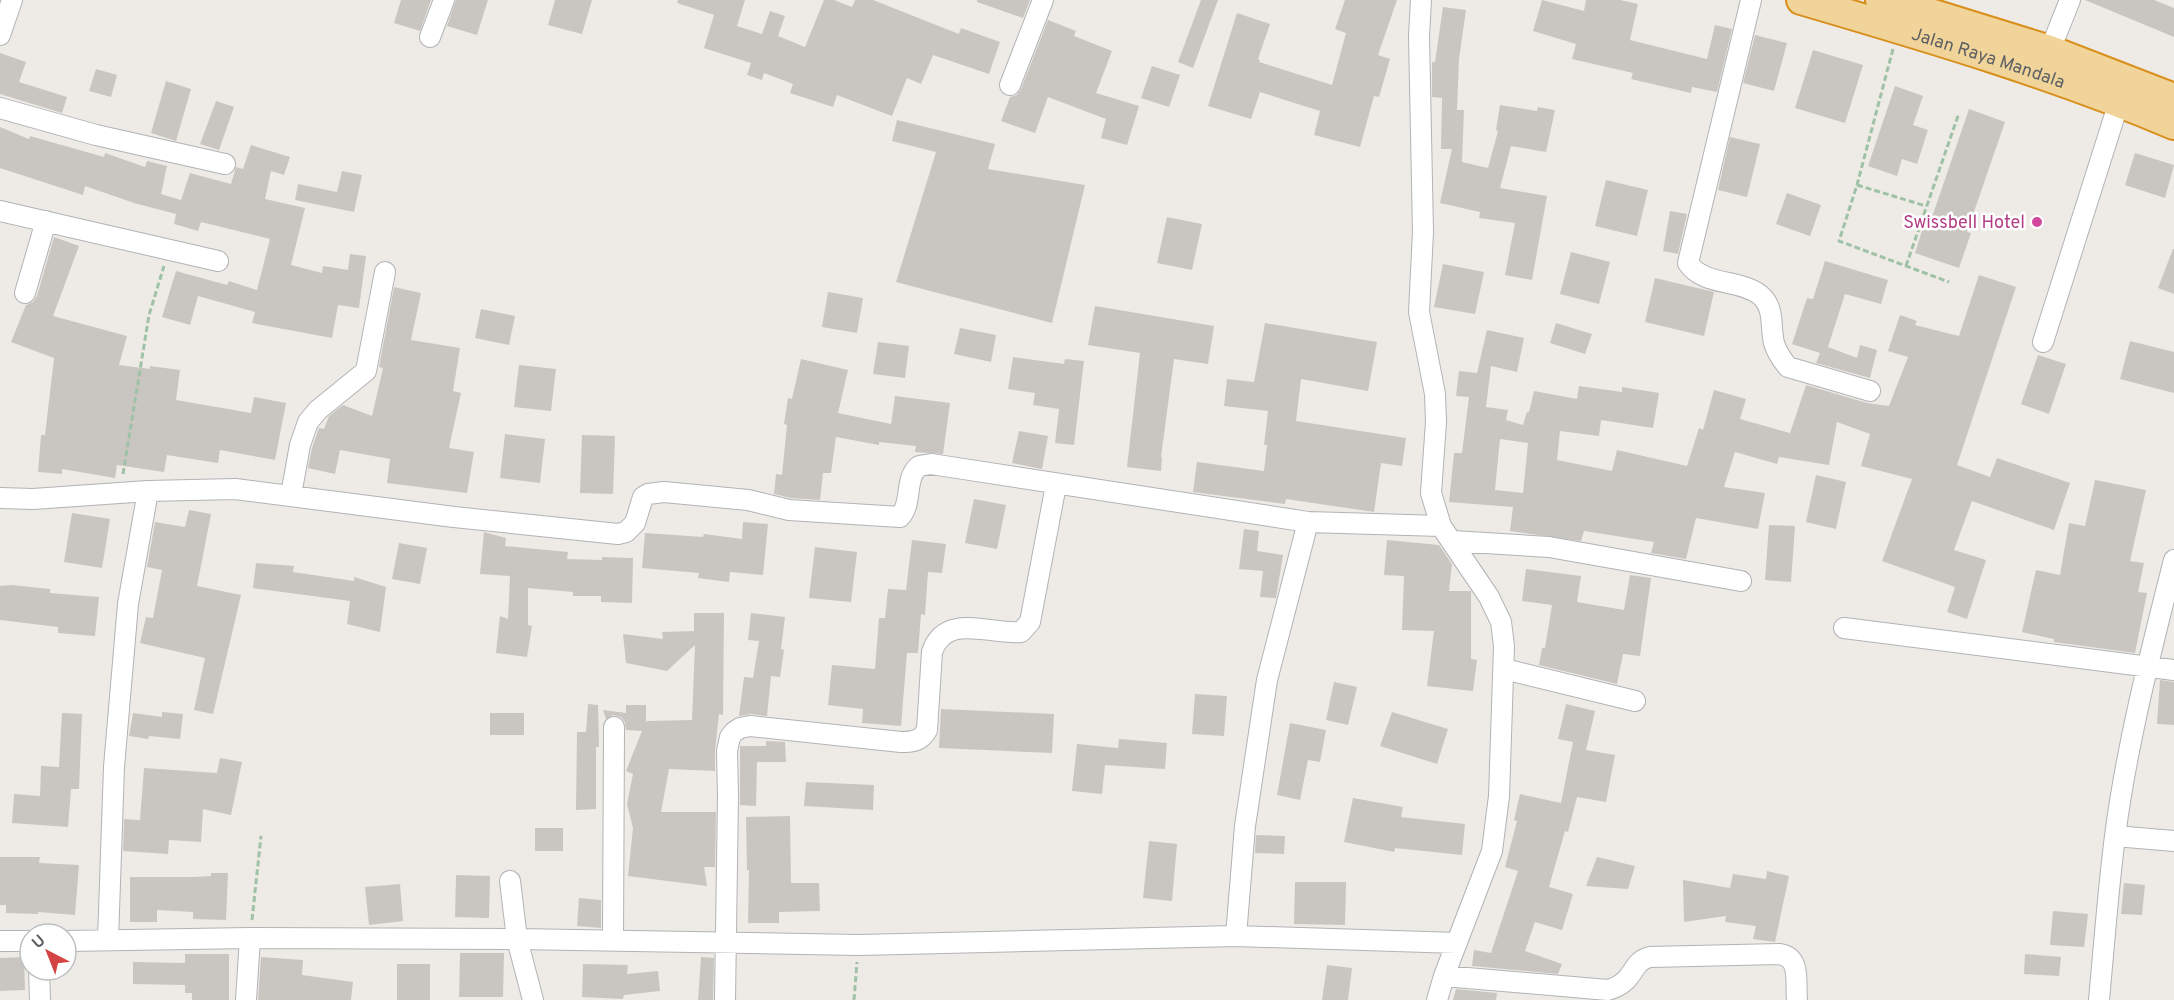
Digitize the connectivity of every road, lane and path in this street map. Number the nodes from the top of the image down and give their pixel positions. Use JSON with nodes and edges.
{"nodes":[{"id":1,"x":12,"y":0,"type":"edge"},
{"id":2,"x":444,"y":0,"type":"edge"},
{"id":3,"x":1043,"y":0,"type":"edge"},
{"id":4,"x":1421,"y":0,"type":"edge"},
{"id":5,"x":1751,"y":0,"type":"edge"},
{"id":6,"x":1801,"y":0,"type":"edge"},
{"id":7,"x":1880,"y":0,"type":"edge"},
{"id":8,"x":2070,"y":0,"type":"edge"},
{"id":9,"x":1899,"y":30,"type":"junction"},
{"id":10,"x":0,"y":35,"type":"edge"},
{"id":11,"x":430,"y":37,"type":"dead end"},
{"id":12,"x":2050,"y":50,"type":"junction"},
{"id":13,"x":1010,"y":85,"type":"dead end"},
{"id":14,"x":2174,"y":98,"type":"edge"},
{"id":15,"x":2119,"y":102,"type":"junction"},
{"id":16,"x":0,"y":108,"type":"edge"},
{"id":17,"x":1959,"y":113,"type":"dead end"},
{"id":18,"x":2174,"y":125,"type":"edge"},
{"id":19,"x":225,"y":164,"type":"dead end"},
{"id":20,"x":1857,"y":185,"type":"junction"},
{"id":21,"x":1926,"y":206,"type":"junction"},
{"id":22,"x":0,"y":211,"type":"edge"},
{"id":23,"x":46,"y":221,"type":"junction"},
{"id":24,"x":169,"y":250,"type":"junction"},
{"id":25,"x":219,"y":261,"type":"dead end"},
{"id":26,"x":1906,"y":266,"type":"junction"},
{"id":27,"x":385,"y":272,"type":"dead end"},
{"id":28,"x":1949,"y":282,"type":"dead end"},
{"id":29,"x":26,"y":293,"type":"dead end"},
{"id":30,"x":2043,"y":342,"type":"dead end"},
{"id":31,"x":1870,"y":391,"type":"dead end"},
{"id":32,"x":1056,"y":485,"type":"junction"},
{"id":33,"x":148,"y":491,"type":"junction"},
{"id":34,"x":120,"y":494,"type":"junction"},
{"id":35,"x":291,"y":495,"type":"junction"},
{"id":36,"x":0,"y":498,"type":"edge"},
{"id":37,"x":1308,"y":522,"type":"junction"},
{"id":38,"x":1447,"y":534,"type":"junction"},
{"id":39,"x":2174,"y":560,"type":"edge"},
{"id":40,"x":1741,"y":581,"type":"dead end"},
{"id":41,"x":1844,"y":628,"type":"dead end"},
{"id":42,"x":2146,"y":668,"type":"junction"},
{"id":43,"x":1504,"y":669,"type":"junction"},
{"id":44,"x":2174,"y":670,"type":"edge"},
{"id":45,"x":1635,"y":701,"type":"dead end"},
{"id":46,"x":614,"y":727,"type":"dead end"},
{"id":47,"x":261,"y":836,"type":"dead end"},
{"id":48,"x":2115,"y":836,"type":"junction"},
{"id":49,"x":2174,"y":841,"type":"edge"},
{"id":50,"x":510,"y":881,"type":"dead end"},
{"id":51,"x":1236,"y":936,"type":"junction"},
{"id":52,"x":250,"y":938,"type":"junction"},
{"id":53,"x":517,"y":939,"type":"junction"},
{"id":54,"x":613,"y":939,"type":"junction"},
{"id":55,"x":108,"y":940,"type":"junction"},
{"id":56,"x":0,"y":941,"type":"edge"},
{"id":57,"x":18,"y":941,"type":"edge"},
{"id":58,"x":78,"y":941,"type":"edge"},
{"id":59,"x":727,"y":942,"type":"junction"},
{"id":60,"x":1456,"y":943,"type":"junction"},
{"id":61,"x":859,"y":945,"type":"junction"},
{"id":62,"x":1444,"y":976,"type":"junction"},
{"id":63,"x":39,"y":982,"type":"edge"},
{"id":64,"x":40,"y":1000,"type":"edge"},
{"id":65,"x":246,"y":1000,"type":"edge"},
{"id":66,"x":533,"y":1000,"type":"edge"},
{"id":67,"x":725,"y":1000,"type":"edge"},
{"id":68,"x":854,"y":1000,"type":"edge"},
{"id":69,"x":1437,"y":1000,"type":"edge"},
{"id":70,"x":1797,"y":1000,"type":"edge"},
{"id":71,"x":2099,"y":1000,"type":"edge"}],
"edges":[{"from":1,"to":10,"type":"street"},
{"from":2,"to":11,"type":"street"},
{"from":3,"to":13,"type":"street"},
{"from":4,"to":38,"type":"street"},
{"from":5,"to":31,"type":"street"},
{"from":6,"to":9,"type":"highway","name":"Jalan Raya Mandala"},
{"from":7,"to":12,"type":"highway","name":"Jalan Raya Mandala"},
{"from":8,"to":12,"type":"street"},
{"from":9,"to":15,"type":"highway","name":"Jalan Raya Mandala"},
{"from":9,"to":20,"type":"path"},
{"from":12,"to":14,"type":"highway","name":"Jalan Raya Mandala"},
{"from":15,"to":18,"type":"highway","name":"Jalan Raya Mandala"},
{"from":15,"to":30,"type":"street"},
{"from":16,"to":19,"type":"street"},
{"from":17,"to":21,"type":"path"},
{"from":20,"to":21,"type":"path"},
{"from":20,"to":26,"type":"path"},
{"from":21,"to":26,"type":"path"},
{"from":22,"to":23,"type":"street"},
{"from":23,"to":24,"type":"street"},
{"from":23,"to":29,"type":"street"},
{"from":24,"to":25,"type":"street"},
{"from":24,"to":34,"type":"path"},
{"from":26,"to":28,"type":"path"},
{"from":27,"to":35,"type":"street"},
{"from":32,"to":35,"type":"street"},
{"from":32,"to":37,"type":"street"},
{"from":32,"to":59,"type":"street"},
{"from":33,"to":34,"type":"street"},
{"from":33,"to":35,"type":"street"},
{"from":33,"to":55,"type":"street"},
{"from":34,"to":36,"type":"street"},
{"from":37,"to":38,"type":"street"},
{"from":37,"to":51,"type":"street"},
{"from":38,"to":40,"type":"street"},
{"from":38,"to":43,"type":"street"},
{"from":39,"to":42,"type":"street"},
{"from":41,"to":42,"type":"street"},
{"from":42,"to":44,"type":"street"},
{"from":42,"to":48,"type":"street"},
{"from":43,"to":45,"type":"street"},
{"from":43,"to":60,"type":"street"},
{"from":46,"to":54,"type":"street"},
{"from":47,"to":52,"type":"path"},
{"from":48,"to":49,"type":"street"},
{"from":48,"to":71,"type":"street"},
{"from":50,"to":53,"type":"street"},
{"from":51,"to":60,"type":"street"},
{"from":51,"to":61,"type":"street"},
{"from":52,"to":53,"type":"street"},
{"from":52,"to":55,"type":"street"},
{"from":52,"to":65,"type":"street"},
{"from":53,"to":54,"type":"street"},
{"from":53,"to":66,"type":"street"},
{"from":54,"to":59,"type":"street"},
{"from":55,"to":58,"type":"street"},
{"from":56,"to":57,"type":"street"},
{"from":59,"to":61,"type":"street"},
{"from":59,"to":67,"type":"street"},
{"from":60,"to":62,"type":"street"},
{"from":61,"to":68,"type":"path"},
{"from":62,"to":69,"type":"street"},
{"from":62,"to":70,"type":"street"},
{"from":63,"to":64,"type":"street"}]}
